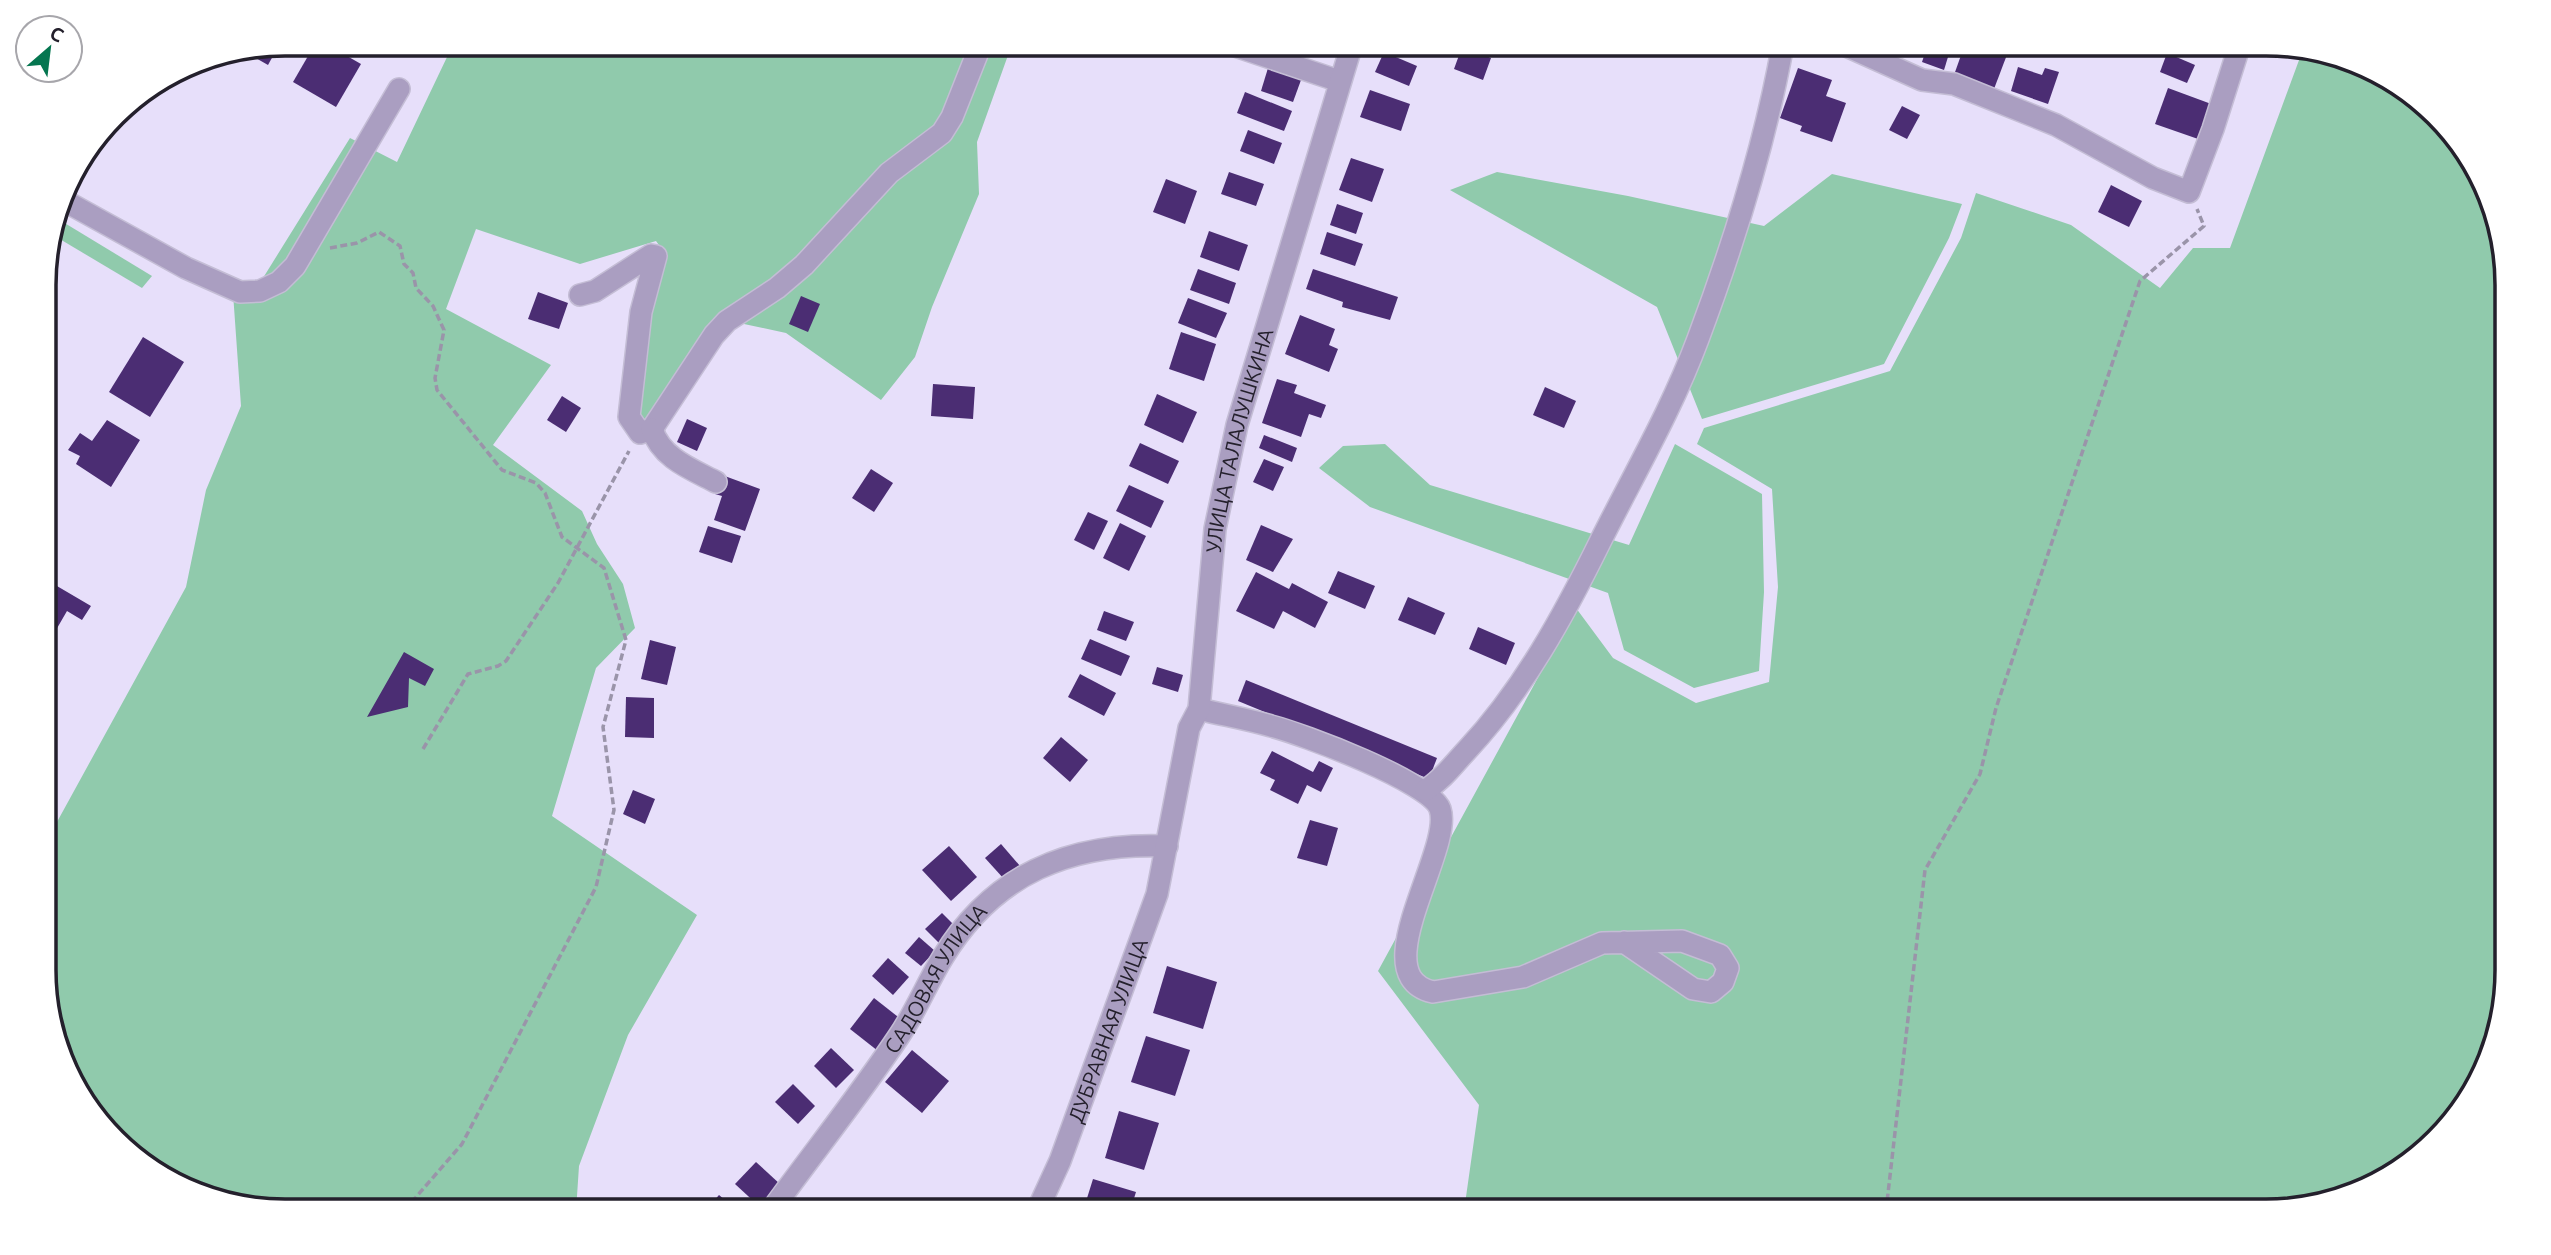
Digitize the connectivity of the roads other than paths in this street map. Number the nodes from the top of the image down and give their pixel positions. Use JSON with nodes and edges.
{"nodes":[{"id":1,"x":976,"y":56,"type":"edge"},
{"id":2,"x":1265,"y":56,"type":"edge"},
{"id":3,"x":1348,"y":56,"type":"edge"},
{"id":4,"x":1781,"y":56,"type":"edge"},
{"id":5,"x":1869,"y":56,"type":"edge"},
{"id":6,"x":2236,"y":56,"type":"edge"},
{"id":7,"x":1339,"y":81,"type":"junction"},
{"id":8,"x":399,"y":89,"type":"dead end"},
{"id":9,"x":70,"y":205,"type":"edge"},
{"id":10,"x":580,"y":295,"type":"dead end"},
{"id":11,"x":646,"y":431,"type":"junction"},
{"id":12,"x":716,"y":482,"type":"dead end"},
{"id":13,"x":1199,"y":709,"type":"junction"},
{"id":14,"x":1426,"y":790,"type":"junction"},
{"id":15,"x":1167,"y":846,"type":"junction"},
{"id":16,"x":1624,"y":942,"type":"dead end"},
{"id":17,"x":780,"y":1199,"type":"edge"},
{"id":18,"x":1043,"y":1199,"type":"edge"}],
"edges":[{"from":1,"to":11,"type":"street"},
{"from":2,"to":7,"type":"street"},
{"from":3,"to":7,"type":"street","name":"УЛИЦА ТАЛАЛУШКИНА"},
{"from":4,"to":14,"type":"street"},
{"from":5,"to":6,"type":"street"},
{"from":7,"to":13,"type":"street","name":"УЛИЦА ТАЛАЛУШКИНА"},
{"from":8,"to":9,"type":"street"},
{"from":10,"to":11,"type":"street"},
{"from":11,"to":12,"type":"street"},
{"from":13,"to":14,"type":"street"},
{"from":13,"to":15,"type":"street","name":"УЛИЦА ТАЛАЛУШКИНА"},
{"from":14,"to":16,"type":"street"},
{"from":15,"to":17,"type":"street","name":"САДОВАЯ УЛИЦА"},
{"from":15,"to":18,"type":"street","name":"ДУБРАВНАЯ УЛИЦА"}]}
